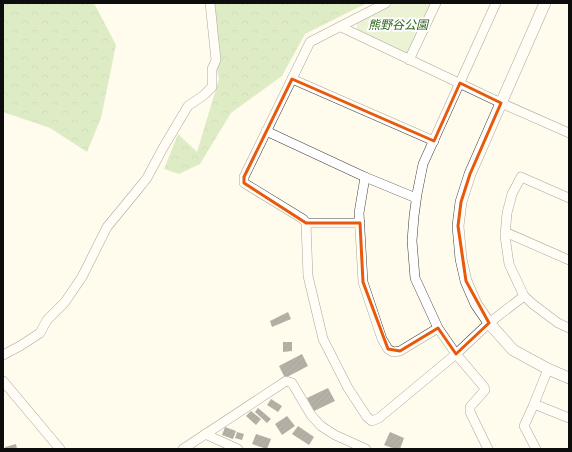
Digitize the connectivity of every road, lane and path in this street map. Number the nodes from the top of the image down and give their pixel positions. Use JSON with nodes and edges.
{"nodes":[{"id":1,"x":210,"y":3,"type":"edge"},
{"id":2,"x":386,"y":3,"type":"edge"},
{"id":3,"x":436,"y":3,"type":"edge"},
{"id":4,"x":496,"y":3,"type":"edge"},
{"id":5,"x":544,"y":3,"type":"edge"},
{"id":6,"x":341,"y":27,"type":"junction"},
{"id":7,"x":409,"y":60,"type":"junction"},
{"id":8,"x":292,"y":79,"type":"junction"},
{"id":9,"x":460,"y":83,"type":"junction"},
{"id":10,"x":501,"y":103,"type":"junction"},
{"id":11,"x":266,"y":131,"type":"junction"},
{"id":12,"x":569,"y":133,"type":"edge"},
{"id":13,"x":434,"y":141,"type":"junction"},
{"id":14,"x":365,"y":177,"type":"junction"},
{"id":15,"x":416,"y":198,"type":"junction"},
{"id":16,"x":569,"y":198,"type":"edge"},
{"id":17,"x":306,"y":223,"type":"junction"},
{"id":18,"x":360,"y":223,"type":"junction"},
{"id":19,"x":505,"y":232,"type":"junction"},
{"id":20,"x":569,"y":260,"type":"edge"},
{"id":21,"x":524,"y":296,"type":"junction"},
{"id":22,"x":489,"y":323,"type":"junction"},
{"id":23,"x":438,"y":328,"type":"junction"},
{"id":24,"x":569,"y":328,"type":"edge"},
{"id":25,"x":3,"y":354,"type":"edge"},
{"id":26,"x":456,"y":354,"type":"junction"},
{"id":27,"x":548,"y":369,"type":"junction"},
{"id":28,"x":569,"y":378,"type":"edge"},
{"id":29,"x":3,"y":381,"type":"edge"},
{"id":30,"x":534,"y":404,"type":"junction"},
{"id":31,"x":569,"y":418,"type":"edge"},
{"id":32,"x":206,"y":434,"type":"junction"},
{"id":33,"x":60,"y":449,"type":"edge"},
{"id":34,"x":183,"y":449,"type":"edge"},
{"id":35,"x":238,"y":449,"type":"edge"},
{"id":36,"x":366,"y":449,"type":"edge"},
{"id":37,"x":488,"y":449,"type":"edge"},
{"id":38,"x":536,"y":449,"type":"edge"}],
"edges":[{"from":1,"to":25,"type":"street"},
{"from":2,"to":6,"type":"street"},
{"from":3,"to":7,"type":"street"},
{"from":4,"to":9,"type":"street"},
{"from":5,"to":10,"type":"street"},
{"from":6,"to":7,"type":"street"},
{"from":6,"to":8,"type":"street"},
{"from":7,"to":9,"type":"street"},
{"from":8,"to":11,"type":"street"},
{"from":8,"to":13,"type":"street"},
{"from":9,"to":10,"type":"street"},
{"from":9,"to":13,"type":"street"},
{"from":10,"to":12,"type":"street"},
{"from":10,"to":22,"type":"street"},
{"from":11,"to":14,"type":"street"},
{"from":11,"to":17,"type":"street"},
{"from":13,"to":15,"type":"street"},
{"from":14,"to":15,"type":"street"},
{"from":14,"to":18,"type":"street"},
{"from":15,"to":23,"type":"street"},
{"from":16,"to":19,"type":"street"},
{"from":17,"to":18,"type":"street"},
{"from":17,"to":26,"type":"street"},
{"from":18,"to":23,"type":"street"},
{"from":19,"to":20,"type":"street"},
{"from":19,"to":21,"type":"street"},
{"from":21,"to":22,"type":"street"},
{"from":21,"to":24,"type":"street"},
{"from":22,"to":26,"type":"street"},
{"from":22,"to":27,"type":"street"},
{"from":23,"to":26,"type":"street"},
{"from":26,"to":37,"type":"street"},
{"from":27,"to":28,"type":"street"},
{"from":27,"to":30,"type":"street"},
{"from":29,"to":33,"type":"street"},
{"from":30,"to":31,"type":"street"},
{"from":30,"to":38,"type":"street"},
{"from":32,"to":34,"type":"street"},
{"from":32,"to":35,"type":"street"},
{"from":32,"to":36,"type":"street"}]}
